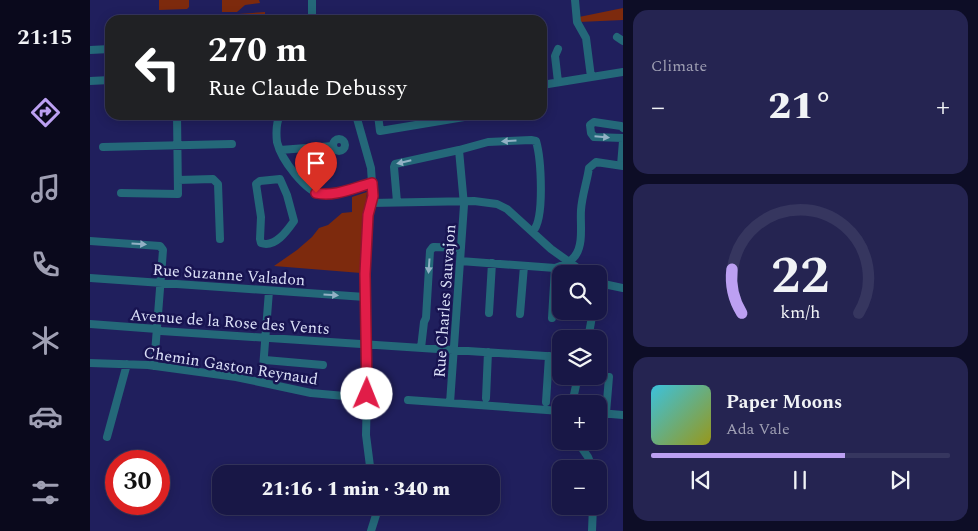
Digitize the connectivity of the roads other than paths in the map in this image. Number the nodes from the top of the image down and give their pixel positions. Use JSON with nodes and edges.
{"nodes":[{"id":1,"x":312,"y":0,"type":"edge"},
{"id":2,"x":575,"y":0,"type":"edge"},
{"id":3,"x":312,"y":15,"type":"edge"},
{"id":4,"x":105,"y":49,"type":"edge"},
{"id":5,"x":558,"y":49,"type":"dead end"},
{"id":6,"x":90,"y":50,"type":"edge"},
{"id":7,"x":623,"y":72,"type":"edge"},
{"id":8,"x":591,"y":76,"type":"junction"},
{"id":9,"x":105,"y":80,"type":"edge"},
{"id":10,"x":90,"y":81,"type":"edge"},
{"id":11,"x":558,"y":82,"type":"junction"},
{"id":12,"x":547,"y":84,"type":"edge"},
{"id":13,"x":176,"y":120,"type":"edge"},
{"id":14,"x":279,"y":120,"type":"edge"},
{"id":15,"x":357,"y":120,"type":"edge"},
{"id":16,"x":379,"y":120,"type":"edge"},
{"id":17,"x":429,"y":120,"type":"edge"},
{"id":18,"x":623,"y":128,"type":"edge"},
{"id":19,"x":623,"y":140,"type":"edge"},
{"id":20,"x":232,"y":144,"type":"dead end"},
{"id":21,"x":177,"y":145,"type":"junction"},
{"id":22,"x":333,"y":146,"type":"dead end"},
{"id":23,"x":103,"y":148,"type":"dead end"},
{"id":24,"x":280,"y":150,"type":"junction"},
{"id":25,"x":460,"y":150,"type":"junction"},
{"id":26,"x":622,"y":166,"type":"edge"},
{"id":27,"x":298,"y":178,"type":"junction"},
{"id":28,"x":178,"y":180,"type":"junction"},
{"id":29,"x":280,"y":180,"type":"junction"},
{"id":30,"x":372,"y":183,"type":"junction"},
{"id":31,"x":121,"y":193,"type":"dead end"},
{"id":32,"x":464,"y":201,"type":"junction"},
{"id":33,"x":397,"y":202,"type":"junction"},
{"id":34,"x":371,"y":204,"type":"junction"},
{"id":35,"x":533,"y":231,"type":"junction"},
{"id":36,"x":220,"y":239,"type":"dead end"},
{"id":37,"x":90,"y":241,"type":"edge"},
{"id":38,"x":461,"y":248,"type":"junction"},
{"id":39,"x":460,"y":261,"type":"junction"},
{"id":40,"x":569,"y":261,"type":"junction"},
{"id":41,"x":492,"y":263,"type":"junction"},
{"id":42,"x":561,"y":265,"type":"edge"},
{"id":43,"x":574,"y":265,"type":"edge"},
{"id":44,"x":524,"y":266,"type":"junction"},
{"id":45,"x":552,"y":268,"type":"edge"},
{"id":46,"x":90,"y":278,"type":"edge"},
{"id":47,"x":160,"y":283,"type":"junction"},
{"id":48,"x":607,"y":284,"type":"edge"},
{"id":49,"x":623,"y":288,"type":"edge"},
{"id":50,"x":269,"y":290,"type":"junction"},
{"id":51,"x":365,"y":297,"type":"junction"},
{"id":52,"x":489,"y":313,"type":"dead end"},
{"id":53,"x":520,"y":314,"type":"dead end"},
{"id":54,"x":90,"y":324,"type":"edge"},
{"id":55,"x":157,"y":329,"type":"junction"},
{"id":56,"x":266,"y":338,"type":"junction"},
{"id":57,"x":367,"y":345,"type":"junction"},
{"id":58,"x":421,"y":348,"type":"junction"},
{"id":59,"x":454,"y":350,"type":"junction"},
{"id":60,"x":488,"y":352,"type":"junction"},
{"id":61,"x":549,"y":356,"type":"junction"},
{"id":62,"x":552,"y":356,"type":"edge"},
{"id":63,"x":264,"y":360,"type":"junction"},
{"id":64,"x":90,"y":363,"type":"edge"},
{"id":65,"x":127,"y":364,"type":"junction"},
{"id":66,"x":323,"y":365,"type":"dead end"},
{"id":67,"x":154,"y":366,"type":"junction"},
{"id":68,"x":609,"y":377,"type":"dead end"},
{"id":69,"x":262,"y":382,"type":"junction"},
{"id":70,"x":606,"y":395,"type":"edge"},
{"id":71,"x":367,"y":398,"type":"junction"},
{"id":72,"x":486,"y":398,"type":"dead end"},
{"id":73,"x":408,"y":400,"type":"dead end"},
{"id":74,"x":546,"y":402,"type":"dead end"},
{"id":75,"x":450,"y":403,"type":"junction"},
{"id":76,"x":552,"y":409,"type":"edge"},
{"id":77,"x":607,"y":413,"type":"edge"},
{"id":78,"x":623,"y":415,"type":"edge"},
{"id":79,"x":108,"y":437,"type":"dead end"},
{"id":80,"x":370,"y":465,"type":"edge"},
{"id":81,"x":376,"y":515,"type":"edge"},
{"id":82,"x":593,"y":515,"type":"edge"},
{"id":83,"x":371,"y":531,"type":"edge"},
{"id":84,"x":592,"y":531,"type":"edge"}],
"edges":[{"from":1,"to":3,"type":"street"},
{"from":2,"to":8,"type":"street"},
{"from":4,"to":6,"type":"street"},
{"from":5,"to":11,"type":"street"},
{"from":7,"to":8,"type":"street"},
{"from":8,"to":11,"type":"street"},
{"from":9,"to":10,"type":"street"},
{"from":11,"to":12,"type":"street"},
{"from":13,"to":21,"type":"street"},
{"from":14,"to":24,"type":"street"},
{"from":15,"to":30,"type":"street"},
{"from":16,"to":17,"type":"street"},
{"from":18,"to":19,"type":"street","one_way":true},
{"from":19,"to":26,"type":"street"},
{"from":20,"to":21,"type":"street"},
{"from":21,"to":23,"type":"street"},
{"from":21,"to":28,"type":"street"},
{"from":22,"to":24,"type":"street"},
{"from":24,"to":27,"type":"street"},
{"from":25,"to":32,"type":"street","name":"Rue Charles Sauvajon"},
{"from":25,"to":33,"type":"street","one_way":true},
{"from":35,"to":25,"type":"street","one_way":true},
{"from":26,"to":40,"type":"street"},
{"from":27,"to":29,"type":"street"},
{"from":27,"to":30,"type":"street"},
{"from":28,"to":31,"type":"street"},
{"from":28,"to":36,"type":"street"},
{"from":29,"to":29,"type":"street"},
{"from":30,"to":34,"type":"street"},
{"from":32,"to":33,"type":"street"},
{"from":32,"to":35,"type":"street"},
{"from":32,"to":38,"type":"street","name":"Rue Charles Sauvajon"},
{"from":33,"to":34,"type":"street"},
{"from":34,"to":51,"type":"street"},
{"from":35,"to":40,"type":"street"},
{"from":37,"to":47,"type":"street","one_way":true},
{"from":38,"to":39,"type":"street","name":"Rue Charles Sauvajon"},
{"from":38,"to":58,"type":"street","one_way":true},
{"from":39,"to":41,"type":"street"},
{"from":39,"to":59,"type":"street","name":"Rue Charles Sauvajon"},
{"from":40,"to":42,"type":"street"},
{"from":40,"to":43,"type":"street"},
{"from":41,"to":44,"type":"street"},
{"from":41,"to":52,"type":"street"},
{"from":44,"to":45,"type":"street"},
{"from":44,"to":53,"type":"street"},
{"from":46,"to":47,"type":"street","name":"Rue Suzanne Valadon"},
{"from":47,"to":50,"type":"street","name":"Rue Suzanne Valadon"},
{"from":47,"to":55,"type":"street"},
{"from":48,"to":49,"type":"street"},
{"from":50,"to":51,"type":"street","name":"Rue Suzanne Valadon","one_way":true},
{"from":50,"to":56,"type":"street"},
{"from":51,"to":57,"type":"street"},
{"from":54,"to":55,"type":"street","name":"Avenue de la Rose des Vents"},
{"from":55,"to":56,"type":"street","name":"Avenue de la Rose des Vents"},
{"from":55,"to":67,"type":"street"},
{"from":56,"to":57,"type":"street","name":"Avenue de la Rose des Vents"},
{"from":56,"to":63,"type":"street"},
{"from":57,"to":58,"type":"street","name":"Avenue de la Rose des Vents"},
{"from":57,"to":71,"type":"street"},
{"from":58,"to":59,"type":"street","name":"Avenue de la Rose des Vents"},
{"from":59,"to":60,"type":"street","name":"Avenue de la Rose des Vents"},
{"from":59,"to":75,"type":"street","name":"Rue Charles Sauvajon"},
{"from":60,"to":61,"type":"street","name":"Avenue de la Rose des Vents"},
{"from":60,"to":72,"type":"street"},
{"from":61,"to":62,"type":"street","name":"Avenue de la Rose des Vents"},
{"from":61,"to":74,"type":"street"},
{"from":63,"to":66,"type":"street"},
{"from":63,"to":69,"type":"street"},
{"from":64,"to":65,"type":"street","name":"Chemin Gaston Reynaud"},
{"from":65,"to":67,"type":"street","name":"Chemin Gaston Reynaud"},
{"from":65,"to":79,"type":"street"},
{"from":67,"to":69,"type":"street","name":"Chemin Gaston Reynaud"},
{"from":68,"to":70,"type":"street"},
{"from":69,"to":71,"type":"street","name":"Chemin Gaston Reynaud"},
{"from":71,"to":80,"type":"street"},
{"from":73,"to":75,"type":"street"},
{"from":75,"to":76,"type":"street"},
{"from":77,"to":78,"type":"street"},
{"from":81,"to":83,"type":"street"},
{"from":82,"to":84,"type":"street"}]}
